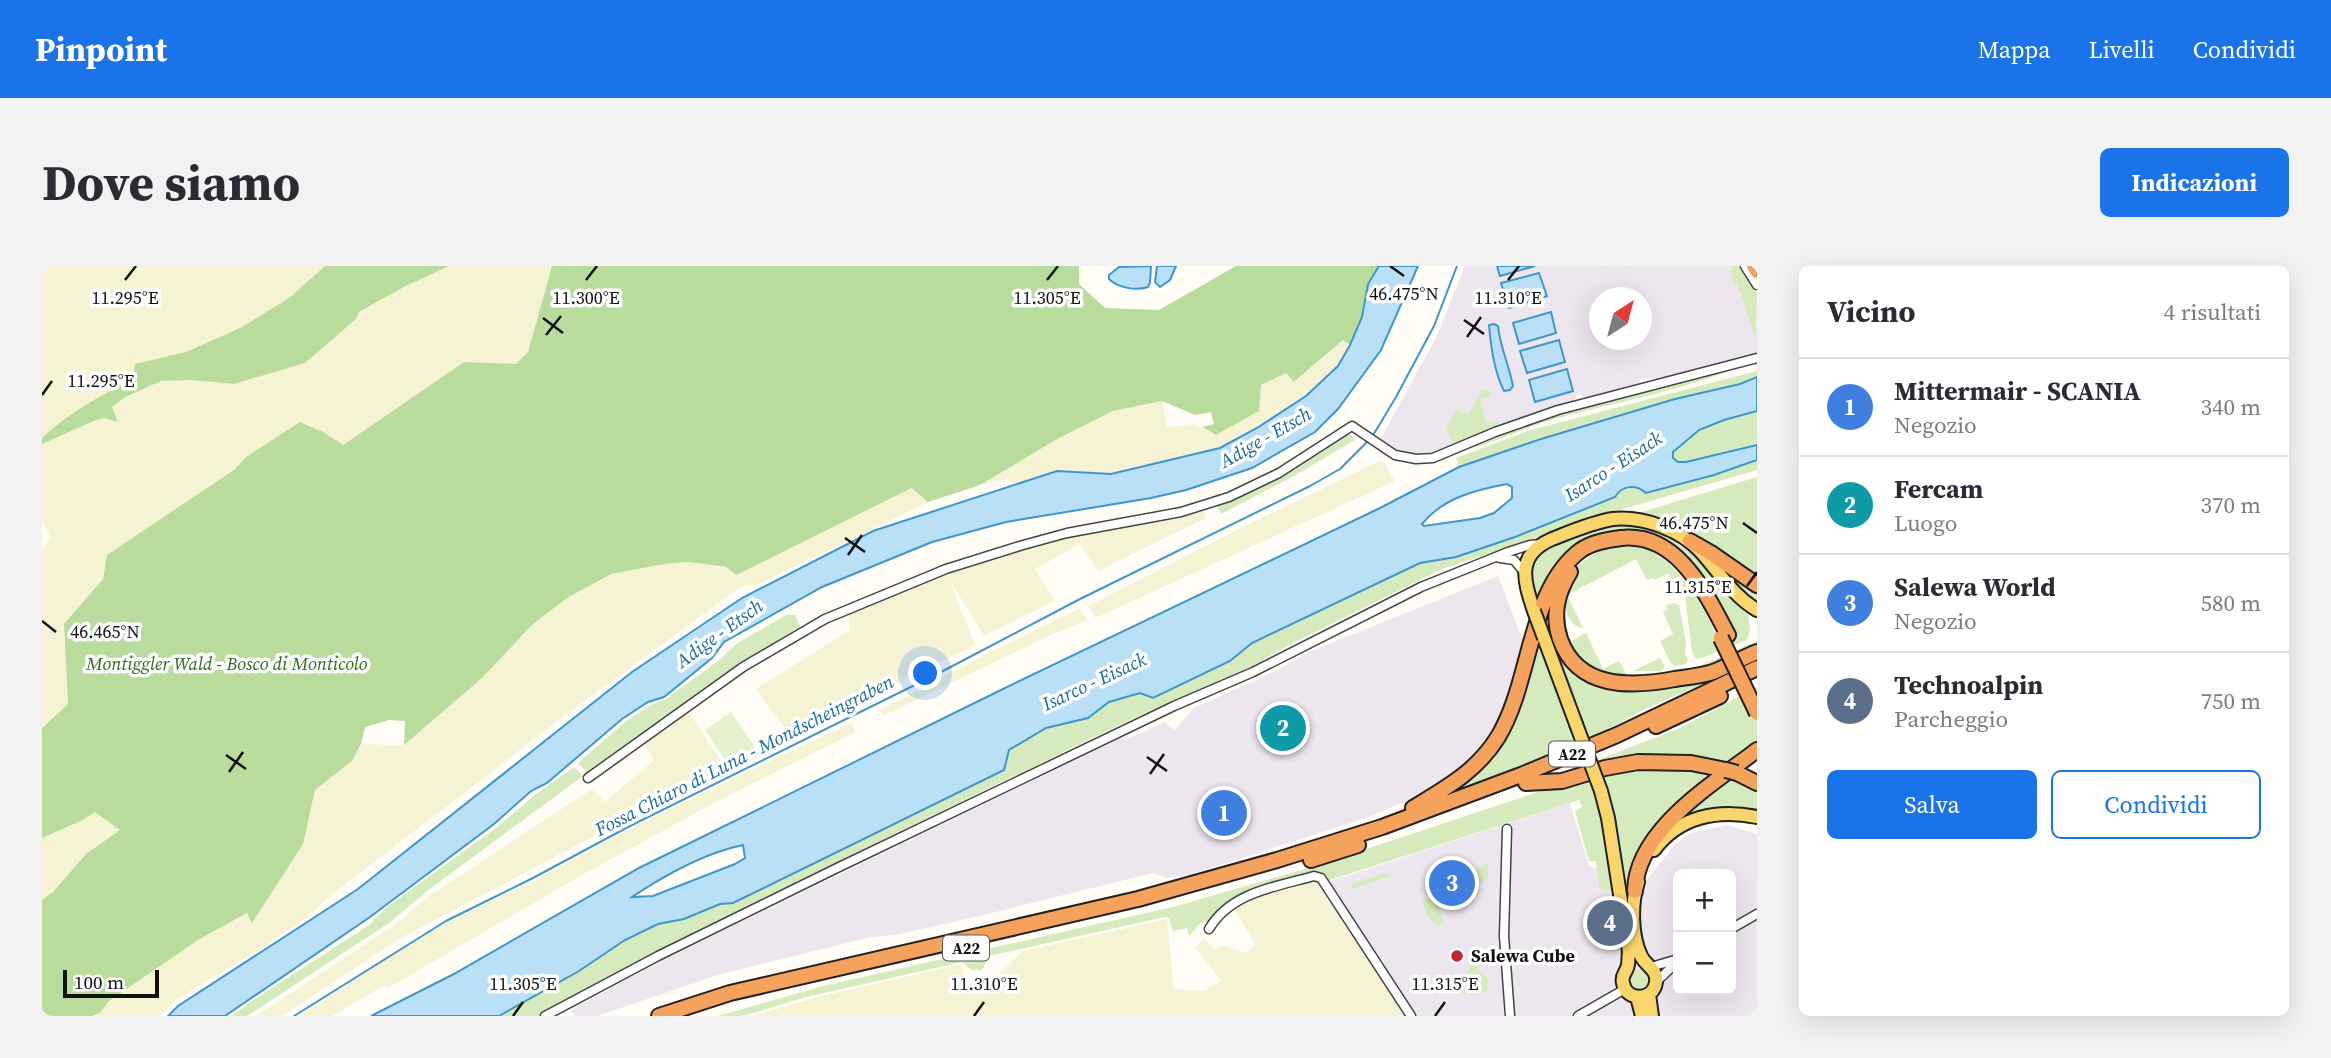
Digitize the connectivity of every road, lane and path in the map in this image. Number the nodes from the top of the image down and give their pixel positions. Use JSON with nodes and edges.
{"nodes":[{"id":1,"x":1745,"y":266,"type":"edge"},
{"id":2,"x":1754,"y":266,"type":"edge"},
{"id":3,"x":1757,"y":271,"type":"edge"},
{"id":4,"x":1757,"y":285,"type":"edge"},
{"id":5,"x":1757,"y":358,"type":"edge"},
{"id":6,"x":1689,"y":541,"type":"junction"},
{"id":7,"x":1541,"y":544,"type":"junction"},
{"id":8,"x":1497,"y":558,"type":"junction"},
{"id":9,"x":1524,"y":572,"type":"junction"},
{"id":10,"x":1757,"y":585,"type":"edge"},
{"id":11,"x":1757,"y":610,"type":"edge"},
{"id":12,"x":1724,"y":637,"type":"junction"},
{"id":13,"x":1757,"y":652,"type":"edge"},
{"id":14,"x":1757,"y":668,"type":"edge"},
{"id":15,"x":1757,"y":679,"type":"edge"},
{"id":16,"x":1757,"y":697,"type":"edge"},
{"id":17,"x":1757,"y":713,"type":"edge"},
{"id":18,"x":1757,"y":751,"type":"edge"},
{"id":19,"x":588,"y":778,"type":"dead end"},
{"id":20,"x":1526,"y":783,"type":"junction"},
{"id":21,"x":1757,"y":783,"type":"edge"},
{"id":22,"x":1757,"y":817,"type":"edge"},
{"id":23,"x":1382,"y":827,"type":"junction"},
{"id":24,"x":1507,"y":829,"type":"dead end"},
{"id":25,"x":1635,"y":891,"type":"junction"},
{"id":26,"x":1756,"y":917,"type":"edge"},
{"id":27,"x":1736,"y":927,"type":"edge"},
{"id":28,"x":1209,"y":929,"type":"dead end"},
{"id":29,"x":1673,"y":961,"type":"edge"},
{"id":30,"x":1648,"y":965,"type":"junction"},
{"id":31,"x":1673,"y":965,"type":"edge"},
{"id":32,"x":1628,"y":968,"type":"junction"},
{"id":33,"x":1657,"y":981,"type":"junction"},
{"id":34,"x":1625,"y":989,"type":"junction"},
{"id":35,"x":1643,"y":996,"type":"junction"},
{"id":36,"x":545,"y":1016,"type":"edge"},
{"id":37,"x":659,"y":1016,"type":"edge"},
{"id":38,"x":688,"y":1016,"type":"edge"},
{"id":39,"x":1411,"y":1016,"type":"edge"},
{"id":40,"x":1510,"y":1016,"type":"edge"},
{"id":41,"x":1578,"y":1016,"type":"edge"},
{"id":42,"x":1642,"y":1016,"type":"edge"},
{"id":43,"x":1652,"y":1016,"type":"edge"}],
"edges":[{"from":1,"to":4,"type":"street"},
{"from":2,"to":3,"type":"highway"},
{"from":5,"to":19,"type":"street"},
{"from":6,"to":7,"type":"main road"},
{"from":6,"to":10,"type":"highway"},
{"from":6,"to":11,"type":"main road"},
{"from":7,"to":8,"type":"street"},
{"from":7,"to":9,"type":"main road"},
{"from":8,"to":9,"type":"street"},
{"from":8,"to":36,"type":"street"},
{"from":9,"to":32,"type":"main road","bridge":true},
{"from":12,"to":13,"type":"highway"},
{"from":12,"to":16,"type":"highway"},
{"from":12,"to":17,"type":"highway","bridge":true},
{"from":12,"to":23,"type":"highway"},
{"from":14,"to":23,"type":"highway","number":"A22"},
{"from":15,"to":20,"type":"highway","number":"A22"},
{"from":18,"to":25,"type":"highway"},
{"from":20,"to":21,"type":"highway"},
{"from":20,"to":38,"type":"highway","number":"A22"},
{"from":22,"to":25,"type":"main road"},
{"from":23,"to":37,"type":"highway","number":"A22"},
{"from":24,"to":40,"type":"street"},
{"from":25,"to":30,"type":"main road"},
{"from":26,"to":27,"type":"street"},
{"from":28,"to":39,"type":"street"},
{"from":29,"to":30,"type":"street"},
{"from":30,"to":32,"type":"main road"},
{"from":30,"to":33,"type":"main road"},
{"from":31,"to":33,"type":"street"},
{"from":32,"to":34,"type":"main road"},
{"from":33,"to":35,"type":"main road"},
{"from":34,"to":35,"type":"main road"},
{"from":34,"to":41,"type":"street"},
{"from":35,"to":42,"type":"main road"},
{"from":35,"to":43,"type":"main road"}]}
